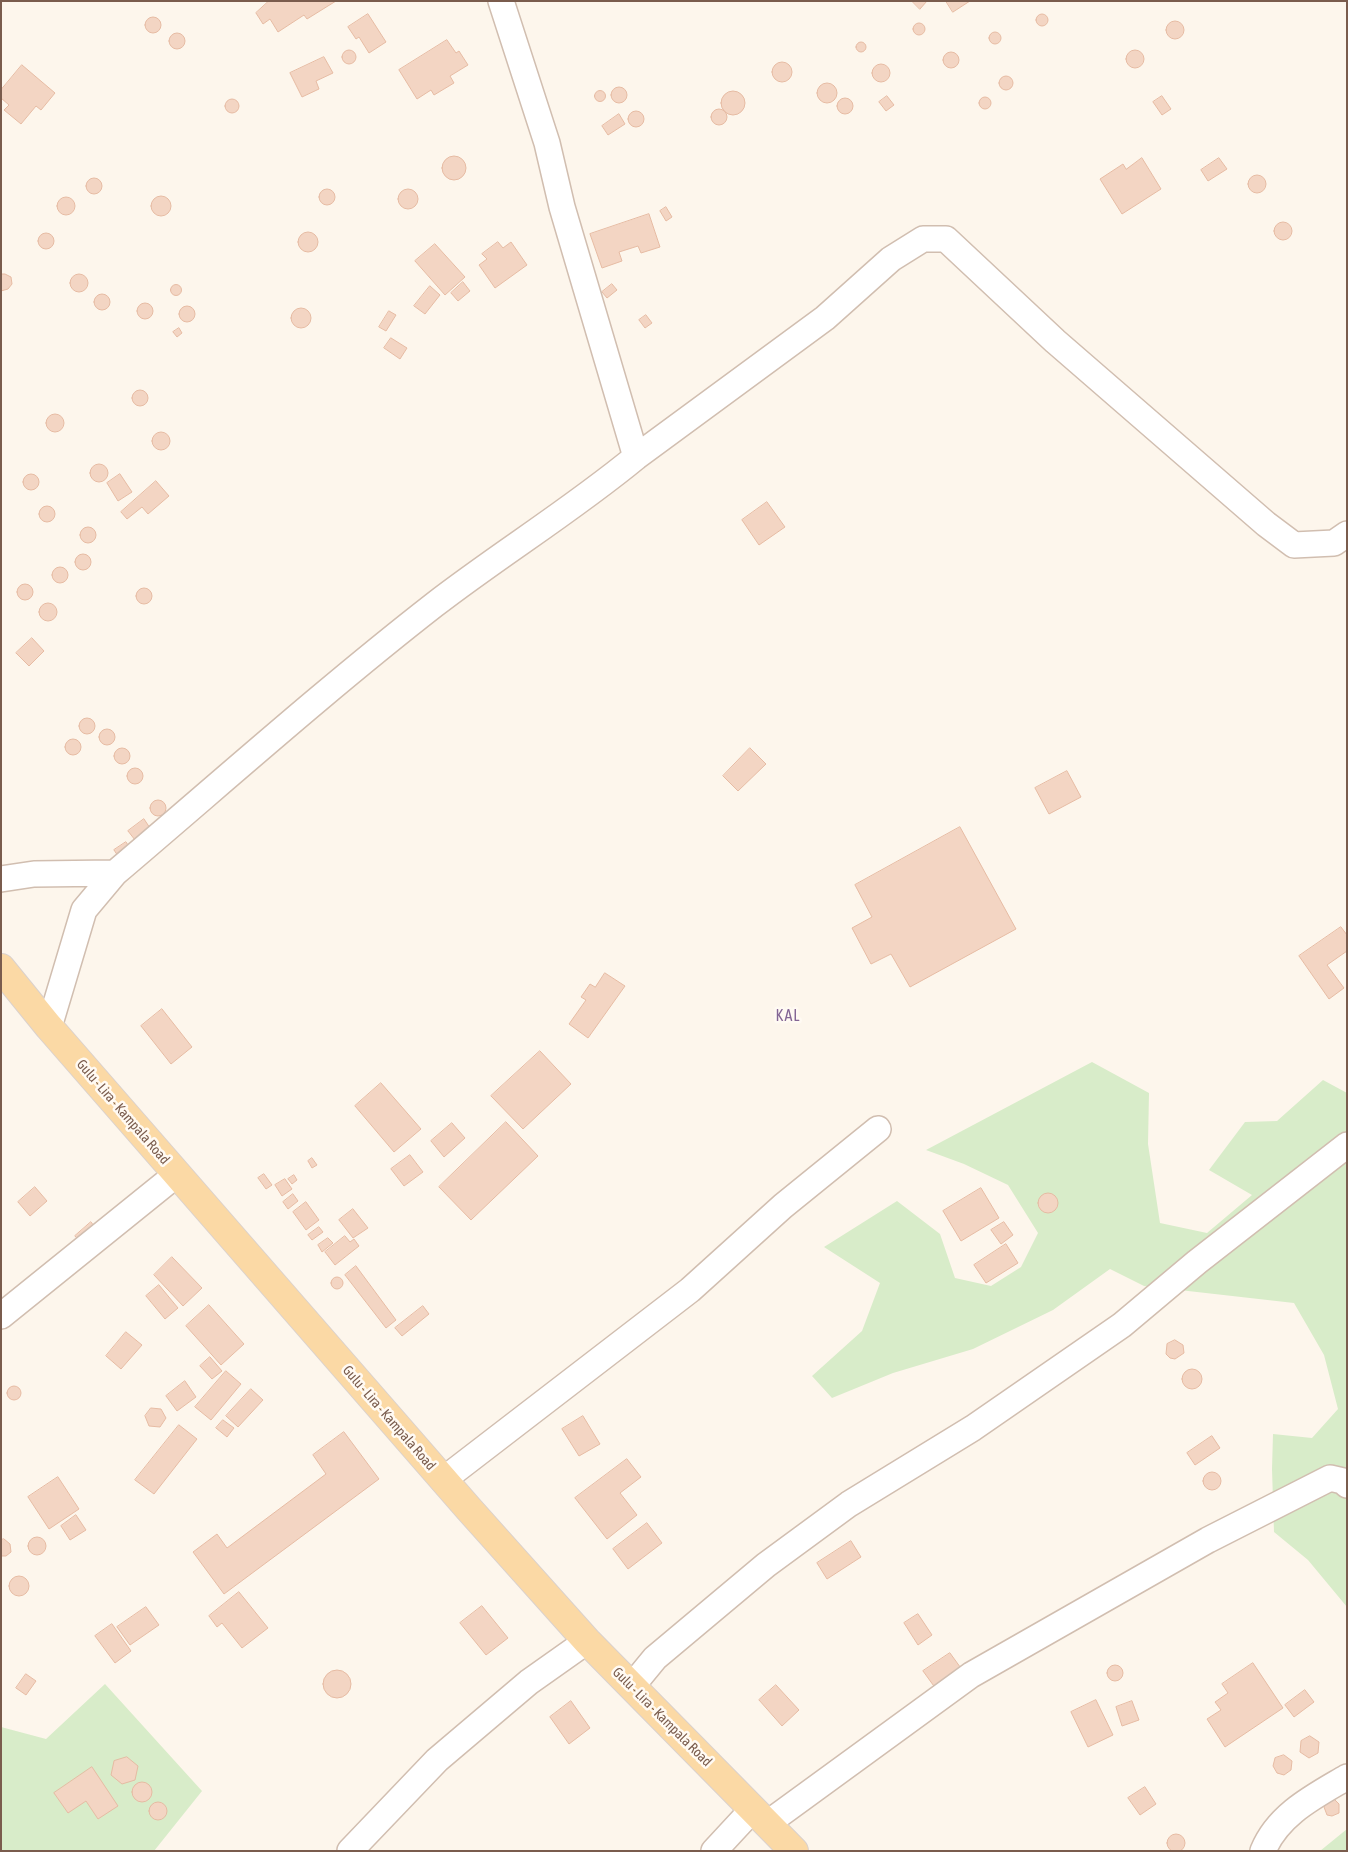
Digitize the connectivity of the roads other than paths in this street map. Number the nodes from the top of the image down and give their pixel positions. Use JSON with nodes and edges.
{"nodes":[{"id":1,"x":501,"y":1,"type":"edge"},
{"id":2,"x":636,"y":457,"type":"junction"},
{"id":3,"x":1347,"y":534,"type":"edge"},
{"id":4,"x":115,"y":873,"type":"junction"},
{"id":5,"x":1,"y":879,"type":"edge"},
{"id":6,"x":1,"y":968,"type":"edge"},
{"id":7,"x":49,"y":1027,"type":"junction"},
{"id":8,"x":878,"y":1129,"type":"dead end"},
{"id":9,"x":1347,"y":1145,"type":"edge"},
{"id":10,"x":177,"y":1174,"type":"junction"},
{"id":11,"x":1,"y":1316,"type":"edge"},
{"id":12,"x":443,"y":1480,"type":"junction"},
{"id":13,"x":1347,"y":1485,"type":"edge"},
{"id":14,"x":587,"y":1641,"type":"junction"},
{"id":15,"x":632,"y":1686,"type":"junction"},
{"id":16,"x":1347,"y":1777,"type":"edge"},
{"id":17,"x":760,"y":1816,"type":"junction"},
{"id":18,"x":350,"y":1851,"type":"edge"},
{"id":19,"x":714,"y":1851,"type":"edge"},
{"id":20,"x":794,"y":1851,"type":"edge"},
{"id":21,"x":1263,"y":1851,"type":"edge"}],
"edges":[{"from":1,"to":2,"type":"street"},
{"from":2,"to":3,"type":"street"},
{"from":2,"to":4,"type":"street"},
{"from":4,"to":5,"type":"street"},
{"from":4,"to":7,"type":"street"},
{"from":6,"to":7,"type":"main road","name":"Gulu - Lira - Kampala Road"},
{"from":7,"to":10,"type":"main road","name":"Gulu - Lira - Kampala Road"},
{"from":8,"to":12,"type":"street"},
{"from":9,"to":15,"type":"street"},
{"from":10,"to":11,"type":"street"},
{"from":10,"to":12,"type":"main road","name":"Gulu - Lira - Kampala Road"},
{"from":12,"to":14,"type":"main road","name":"Gulu - Lira - Kampala Road"},
{"from":13,"to":17,"type":"street"},
{"from":14,"to":15,"type":"main road","name":"Gulu - Lira - Kampala Road"},
{"from":14,"to":18,"type":"street"},
{"from":15,"to":17,"type":"main road","name":"Gulu - Lira - Kampala Road"},
{"from":16,"to":21,"type":"street"},
{"from":17,"to":19,"type":"street"},
{"from":17,"to":20,"type":"main road","name":"Gulu - Lira - Kampala Road"}]}
